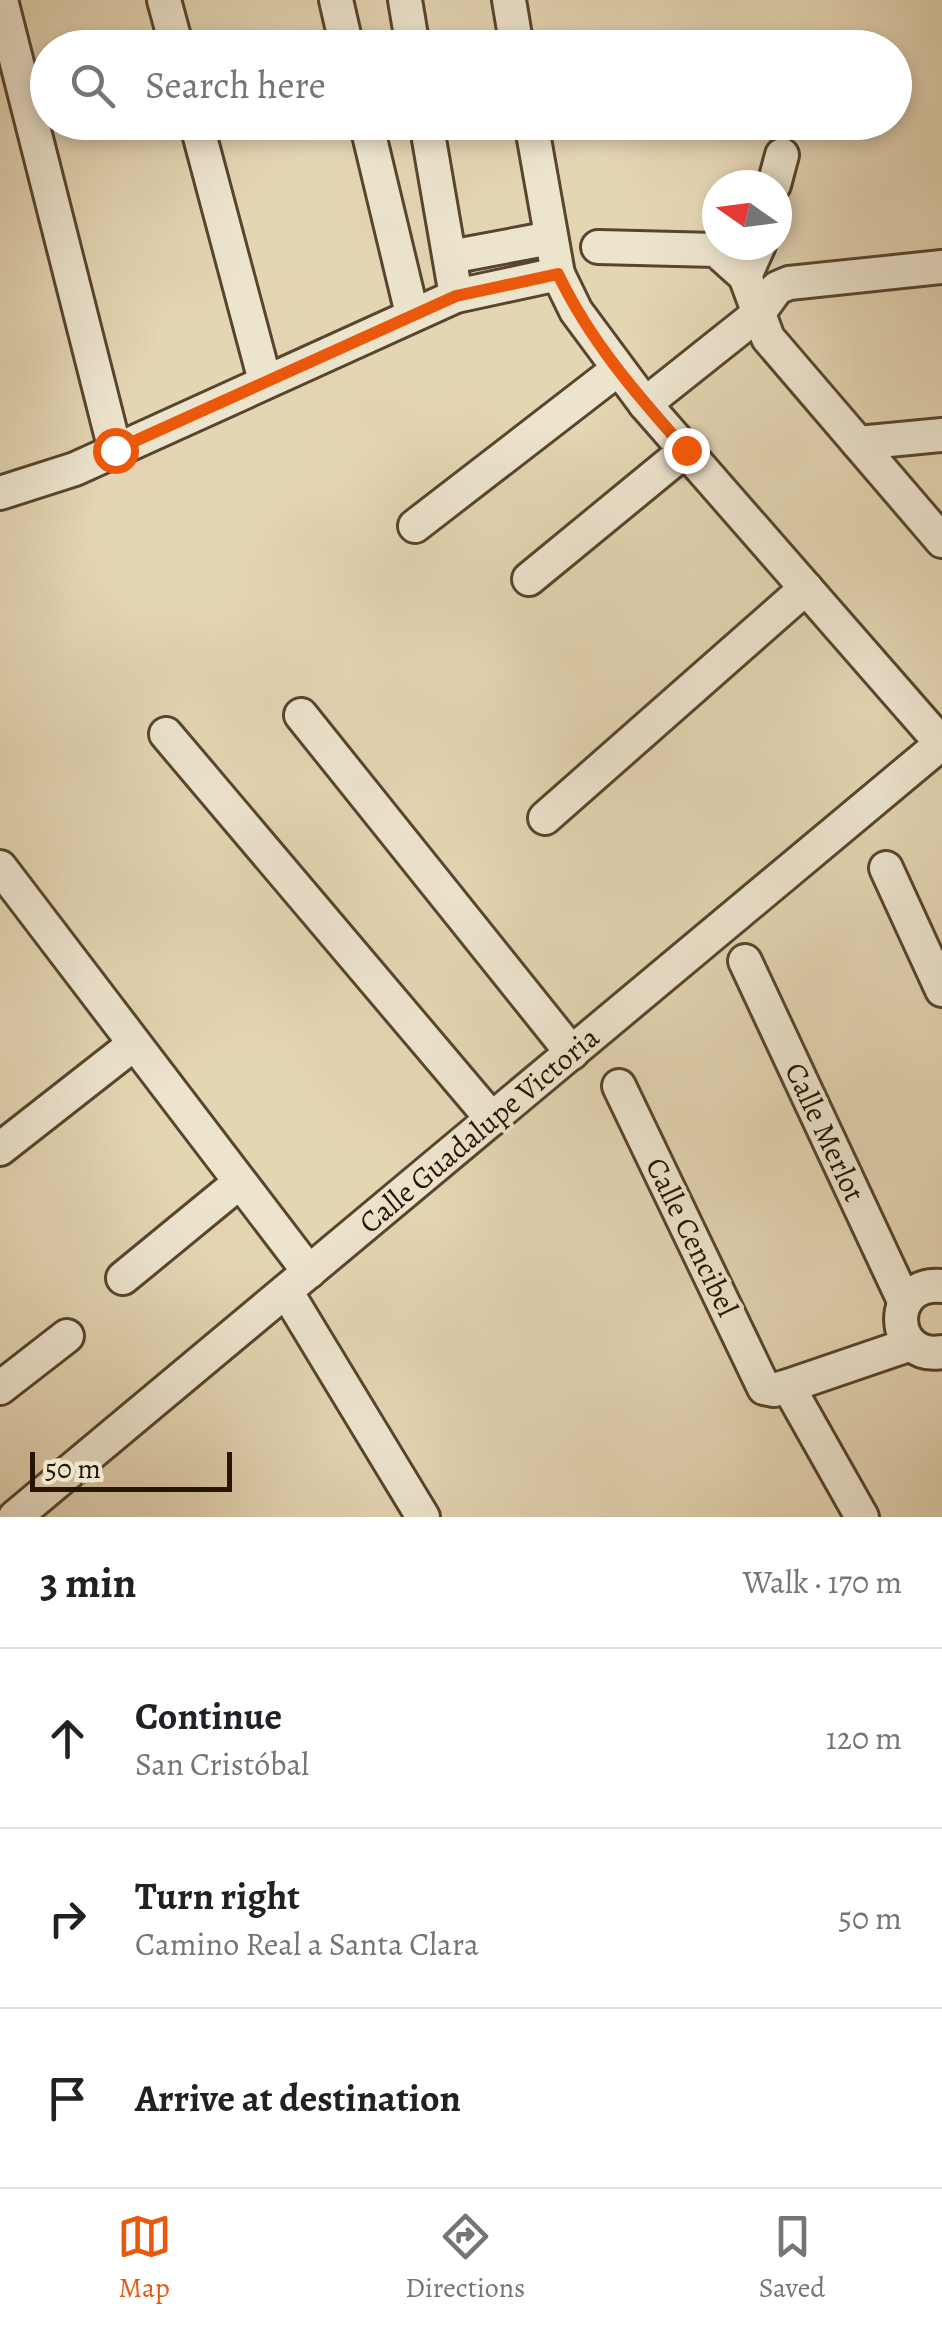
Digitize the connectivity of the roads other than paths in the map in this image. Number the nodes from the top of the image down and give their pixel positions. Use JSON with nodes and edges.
{"nodes":[{"id":1,"x":1,"y":0,"type":"edge"},
{"id":2,"x":164,"y":0,"type":"edge"},
{"id":3,"x":336,"y":0,"type":"edge"},
{"id":4,"x":405,"y":0,"type":"edge"},
{"id":5,"x":509,"y":0,"type":"edge"},
{"id":6,"x":172,"y":30,"type":"edge"},
{"id":7,"x":343,"y":30,"type":"edge"},
{"id":8,"x":411,"y":30,"type":"edge"},
{"id":9,"x":515,"y":30,"type":"edge"},
{"id":10,"x":30,"y":114,"type":"edge"},
{"id":11,"x":36,"y":140,"type":"edge"},
{"id":12,"x":201,"y":140,"type":"edge"},
{"id":13,"x":370,"y":140,"type":"edge"},
{"id":14,"x":429,"y":140,"type":"edge"},
{"id":15,"x":534,"y":140,"type":"edge"},
{"id":16,"x":551,"y":238,"type":"junction"},
{"id":17,"x":598,"y":247,"type":"dead end"},
{"id":18,"x":450,"y":256,"type":"junction"},
{"id":19,"x":752,"y":260,"type":"edge"},
{"id":20,"x":942,"y":268,"type":"edge"},
{"id":21,"x":558,"y":274,"type":"junction"},
{"id":22,"x":745,"y":276,"type":"junction"},
{"id":23,"x":456,"y":296,"type":"junction"},
{"id":24,"x":412,"y":314,"type":"junction"},
{"id":25,"x":758,"y":314,"type":"junction"},
{"id":26,"x":617,"y":370,"type":"junction"},
{"id":27,"x":264,"y":381,"type":"junction"},
{"id":28,"x":645,"y":404,"type":"junction"},
{"id":29,"x":942,"y":435,"type":"edge"},
{"id":30,"x":858,"y":443,"type":"junction"},
{"id":31,"x":115,"y":450,"type":"junction"},
{"id":32,"x":686,"y":450,"type":"junction"},
{"id":33,"x":0,"y":494,"type":"edge"},
{"id":34,"x":415,"y":526,"type":"dead end"},
{"id":35,"x":942,"y":541,"type":"edge"},
{"id":36,"x":529,"y":579,"type":"dead end"},
{"id":37,"x":806,"y":588,"type":"junction"},
{"id":38,"x":302,"y":715,"type":"dead end"},
{"id":39,"x":166,"y":734,"type":"dead end"},
{"id":40,"x":942,"y":744,"type":"edge"},
{"id":41,"x":544,"y":818,"type":"dead end"},
{"id":42,"x":0,"y":867,"type":"edge"},
{"id":43,"x":886,"y":868,"type":"dead end"},
{"id":44,"x":745,"y":960,"type":"dead end"},
{"id":45,"x":942,"y":990,"type":"edge"},
{"id":46,"x":134,"y":1044,"type":"junction"},
{"id":47,"x":572,"y":1052,"type":"junction"},
{"id":48,"x":619,"y":1086,"type":"dead end"},
{"id":49,"x":492,"y":1119,"type":"junction"},
{"id":50,"x":0,"y":1149,"type":"edge"},
{"id":51,"x":240,"y":1182,"type":"junction"},
{"id":52,"x":123,"y":1278,"type":"dead end"},
{"id":53,"x":297,"y":1282,"type":"junction"},
{"id":54,"x":942,"y":1286,"type":"edge"},
{"id":55,"x":904,"y":1303,"type":"junction"},
{"id":56,"x":67,"y":1336,"type":"dead end"},
{"id":57,"x":927,"y":1348,"type":"edge"},
{"id":58,"x":5,"y":1375,"type":"edge"},
{"id":59,"x":776,"y":1387,"type":"junction"},
{"id":60,"x":16,"y":1517,"type":"edge"},
{"id":61,"x":423,"y":1517,"type":"edge"},
{"id":62,"x":862,"y":1517,"type":"edge"}],
"edges":[{"from":1,"to":10,"type":"street"},
{"from":2,"to":6,"type":"street"},
{"from":3,"to":7,"type":"street"},
{"from":4,"to":8,"type":"street"},
{"from":5,"to":9,"type":"street"},
{"from":11,"to":31,"type":"street"},
{"from":12,"to":27,"type":"street"},
{"from":13,"to":24,"type":"street"},
{"from":14,"to":18,"type":"street"},
{"from":15,"to":16,"type":"street"},
{"from":16,"to":18,"type":"street"},
{"from":16,"to":21,"type":"street"},
{"from":17,"to":22,"type":"street"},
{"from":18,"to":23,"type":"street"},
{"from":19,"to":22,"type":"street"},
{"from":20,"to":25,"type":"street"},
{"from":21,"to":23,"type":"street"},
{"from":21,"to":26,"type":"street"},
{"from":22,"to":25,"type":"street"},
{"from":23,"to":24,"type":"street"},
{"from":24,"to":27,"type":"street"},
{"from":25,"to":28,"type":"street"},
{"from":25,"to":30,"type":"street"},
{"from":26,"to":28,"type":"street"},
{"from":26,"to":34,"type":"street"},
{"from":27,"to":31,"type":"street"},
{"from":28,"to":32,"type":"street"},
{"from":29,"to":30,"type":"street"},
{"from":30,"to":35,"type":"street"},
{"from":31,"to":33,"type":"street"},
{"from":32,"to":36,"type":"street"},
{"from":32,"to":37,"type":"street"},
{"from":37,"to":40,"type":"street"},
{"from":37,"to":41,"type":"street"},
{"from":38,"to":47,"type":"street"},
{"from":39,"to":49,"type":"street"},
{"from":40,"to":47,"type":"street","name":"Calle Guadalupe Victoria"},
{"from":42,"to":46,"type":"street"},
{"from":43,"to":45,"type":"street"},
{"from":44,"to":55,"type":"street","name":"Calle Merlot"},
{"from":46,"to":50,"type":"street"},
{"from":46,"to":51,"type":"street"},
{"from":47,"to":49,"type":"street","name":"Calle Guadalupe Victoria"},
{"from":48,"to":59,"type":"street","name":"Calle Cencibel"},
{"from":49,"to":53,"type":"street","name":"Calle Guadalupe Victoria"},
{"from":51,"to":52,"type":"street"},
{"from":51,"to":53,"type":"street"},
{"from":53,"to":60,"type":"street","name":"Calle Guadalupe Victoria"},
{"from":53,"to":61,"type":"street"},
{"from":54,"to":55,"type":"street"},
{"from":55,"to":57,"type":"street","name":"Calle Merlot"},
{"from":56,"to":58,"type":"street"},
{"from":57,"to":59,"type":"street"},
{"from":59,"to":62,"type":"street","name":"Calle Cencibel"}]}
